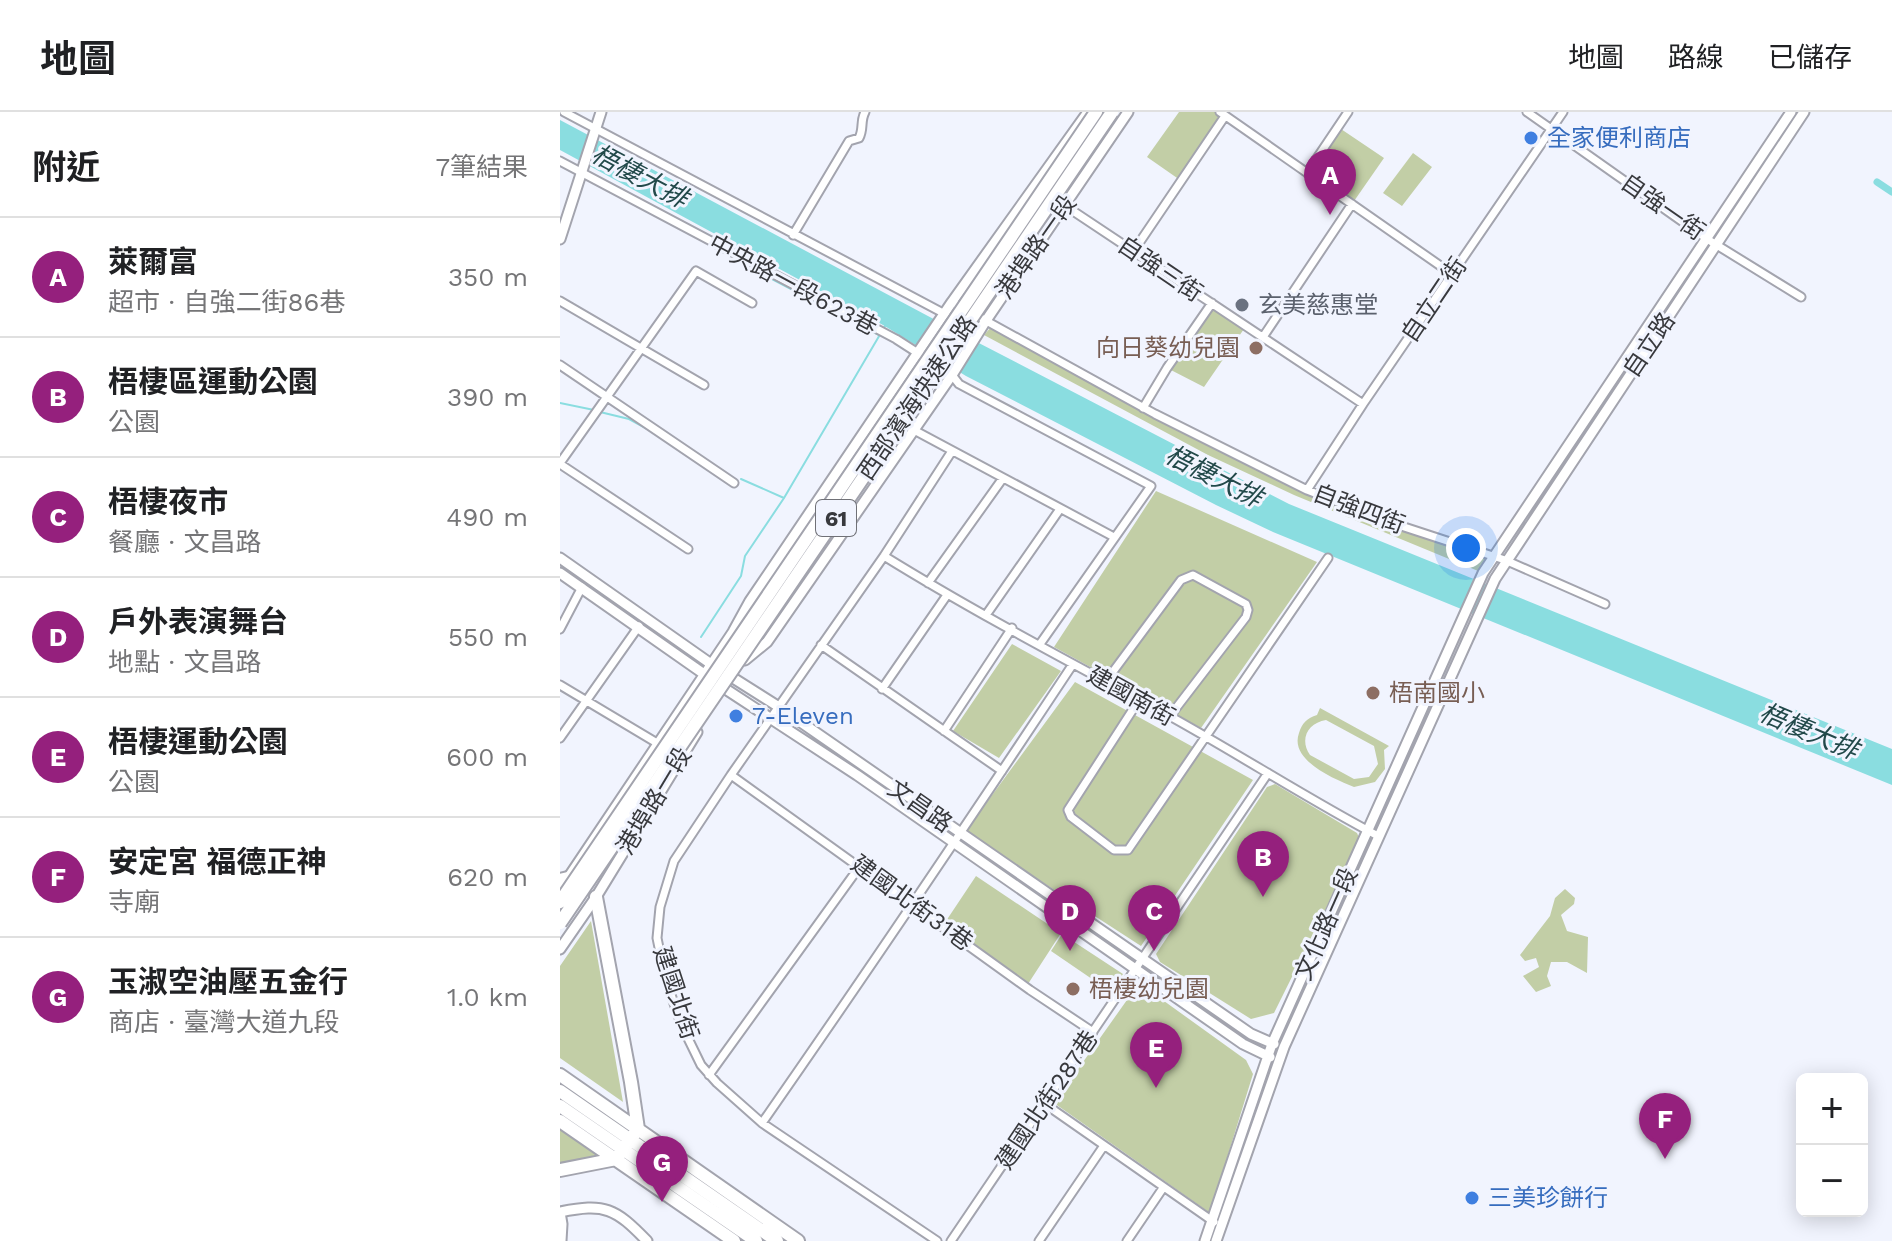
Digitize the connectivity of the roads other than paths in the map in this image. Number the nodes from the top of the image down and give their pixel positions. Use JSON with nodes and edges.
{"nodes":[{"id":1,"x":564,"y":112,"type":"edge"},
{"id":2,"x":601,"y":112,"type":"edge"},
{"id":3,"x":865,"y":112,"type":"edge"},
{"id":4,"x":1088,"y":112,"type":"edge"},
{"id":5,"x":1096,"y":112,"type":"edge"},
{"id":6,"x":1104,"y":112,"type":"edge"},
{"id":7,"x":1112,"y":112,"type":"edge"},
{"id":8,"x":1128,"y":112,"type":"edge"},
{"id":9,"x":1348,"y":112,"type":"edge"},
{"id":10,"x":1527,"y":112,"type":"edge"},
{"id":11,"x":1563,"y":112,"type":"edge"},
{"id":12,"x":1791,"y":112,"type":"edge"},
{"id":13,"x":1804,"y":112,"type":"edge"},
{"id":14,"x":1222,"y":114,"type":"edge"},
{"id":15,"x":1552,"y":128,"type":"junction"},
{"id":16,"x":594,"y":132,"type":"junction"},
{"id":17,"x":560,"y":161,"type":"edge"},
{"id":18,"x":583,"y":170,"type":"junction"},
{"id":19,"x":1307,"y":173,"type":"junction"},
{"id":20,"x":1037,"y":186,"type":"junction"},
{"id":21,"x":1048,"y":193,"type":"junction"},
{"id":22,"x":1352,"y":204,"type":"junction"},
{"id":23,"x":1032,"y":205,"type":"junction"},
{"id":24,"x":1066,"y":205,"type":"junction"},
{"id":25,"x":1044,"y":211,"type":"junction"},
{"id":26,"x":793,"y":235,"type":"junction"},
{"id":27,"x":560,"y":239,"type":"edge"},
{"id":28,"x":1712,"y":241,"type":"junction"},
{"id":29,"x":1133,"y":252,"type":"junction"},
{"id":30,"x":1452,"y":274,"type":"junction"},
{"id":31,"x":1801,"y":297,"type":"dead end"},
{"id":32,"x":560,"y":301,"type":"edge"},
{"id":33,"x":952,"y":302,"type":"junction"},
{"id":34,"x":752,"y":303,"type":"dead end"},
{"id":35,"x":1212,"y":303,"type":"junction"},
{"id":36,"x":967,"y":311,"type":"junction"},
{"id":37,"x":945,"y":314,"type":"junction"},
{"id":38,"x":985,"y":322,"type":"junction"},
{"id":39,"x":1263,"y":337,"type":"junction"},
{"id":40,"x":642,"y":348,"type":"junction"},
{"id":41,"x":918,"y":353,"type":"junction"},
{"id":42,"x":932,"y":363,"type":"junction"},
{"id":43,"x":560,"y":365,"type":"edge"},
{"id":44,"x":952,"y":375,"type":"junction"},
{"id":45,"x":704,"y":385,"type":"dead end"},
{"id":46,"x":609,"y":397,"type":"junction"},
{"id":47,"x":1363,"y":404,"type":"junction"},
{"id":48,"x":1143,"y":408,"type":"junction"},
{"id":49,"x":912,"y":429,"type":"junction"},
{"id":50,"x":952,"y":451,"type":"junction"},
{"id":51,"x":560,"y":464,"type":"edge"},
{"id":52,"x":1003,"y":478,"type":"junction"},
{"id":53,"x":734,"y":483,"type":"dead end"},
{"id":54,"x":1307,"y":490,"type":"junction"},
{"id":55,"x":1060,"y":509,"type":"junction"},
{"id":56,"x":1114,"y":537,"type":"junction"},
{"id":57,"x":688,"y":549,"type":"dead end"},
{"id":58,"x":884,"y":556,"type":"junction"},
{"id":59,"x":560,"y":558,"type":"edge"},
{"id":60,"x":1328,"y":558,"type":"dead end"},
{"id":61,"x":1493,"y":558,"type":"junction"},
{"id":62,"x":1505,"y":560,"type":"junction"},
{"id":63,"x":560,"y":573,"type":"edge"},
{"id":64,"x":928,"y":583,"type":"junction"},
{"id":65,"x":582,"y":587,"type":"junction"},
{"id":66,"x":780,"y":587,"type":"junction"},
{"id":67,"x":947,"y":595,"type":"junction"},
{"id":68,"x":1605,"y":604,"type":"dead end"},
{"id":69,"x":1465,"y":614,"type":"joint"},
{"id":70,"x":986,"y":615,"type":"junction"},
{"id":71,"x":1475,"y":618,"type":"joint"},
{"id":72,"x":639,"y":626,"type":"junction"},
{"id":73,"x":1012,"y":628,"type":"junction"},
{"id":74,"x":560,"y":629,"type":"edge"},
{"id":75,"x":733,"y":632,"type":"junction"},
{"id":76,"x":1040,"y":644,"type":"junction"},
{"id":77,"x":821,"y":645,"type":"junction"},
{"id":78,"x":749,"y":654,"type":"junction"},
{"id":79,"x":711,"y":664,"type":"junction"},
{"id":80,"x":1073,"y":664,"type":"junction"},
{"id":81,"x":704,"y":673,"type":"junction"},
{"id":82,"x":731,"y":678,"type":"junction"},
{"id":83,"x":1106,"y":681,"type":"junction"},
{"id":84,"x":560,"y":685,"type":"edge"},
{"id":85,"x":724,"y":688,"type":"junction"},
{"id":86,"x":882,"y":689,"type":"junction"},
{"id":87,"x":586,"y":700,"type":"junction"},
{"id":88,"x":1139,"y":700,"type":"junction"},
{"id":89,"x":779,"y":707,"type":"junction"},
{"id":90,"x":1170,"y":716,"type":"junction"},
{"id":91,"x":771,"y":717,"type":"junction"},
{"id":92,"x":944,"y":731,"type":"junction"},
{"id":93,"x":1204,"y":737,"type":"junction"},
{"id":94,"x":560,"y":738,"type":"edge"},
{"id":95,"x":657,"y":743,"type":"junction"},
{"id":96,"x":1002,"y":771,"type":"junction"},
{"id":97,"x":1268,"y":773,"type":"junction"},
{"id":98,"x":731,"y":775,"type":"junction"},
{"id":99,"x":1368,"y":830,"type":"junction"},
{"id":100,"x":959,"y":833,"type":"junction"},
{"id":101,"x":1378,"y":836,"type":"junction"},
{"id":102,"x":952,"y":843,"type":"junction"},
{"id":103,"x":860,"y":866,"type":"junction"},
{"id":104,"x":564,"y":879,"type":"edge"},
{"id":105,"x":560,"y":890,"type":"edge"},
{"id":106,"x":596,"y":897,"type":"junction"},
{"id":107,"x":560,"y":902,"type":"edge"},
{"id":108,"x":914,"y":905,"type":"junction"},
{"id":109,"x":560,"y":923,"type":"edge"},
{"id":110,"x":560,"y":949,"type":"edge"},
{"id":111,"x":1143,"y":958,"type":"junction"},
{"id":112,"x":1135,"y":968,"type":"junction"},
{"id":113,"x":1093,"y":1032,"type":"junction"},
{"id":114,"x":1272,"y":1044,"type":"junction"},
{"id":115,"x":1284,"y":1047,"type":"junction"},
{"id":116,"x":1267,"y":1056,"type":"junction"},
{"id":117,"x":1279,"y":1061,"type":"junction"},
{"id":118,"x":560,"y":1075,"type":"edge"},
{"id":119,"x":709,"y":1075,"type":"junction"},
{"id":120,"x":560,"y":1091,"type":"edge"},
{"id":121,"x":1045,"y":1104,"type":"junction"},
{"id":122,"x":560,"y":1106,"type":"edge"},
{"id":123,"x":560,"y":1121,"type":"edge"},
{"id":124,"x":762,"y":1123,"type":"junction"},
{"id":125,"x":627,"y":1144,"type":"junction"},
{"id":126,"x":1103,"y":1147,"type":"junction"},
{"id":127,"x":560,"y":1170,"type":"edge"},
{"id":128,"x":1163,"y":1188,"type":"junction"},
{"id":129,"x":560,"y":1212,"type":"edge"},
{"id":130,"x":1217,"y":1223,"type":"junction"},
{"id":131,"x":562,"y":1241,"type":"edge"},
{"id":132,"x":647,"y":1241,"type":"edge"},
{"id":133,"x":734,"y":1241,"type":"edge"},
{"id":134,"x":756,"y":1241,"type":"edge"},
{"id":135,"x":777,"y":1241,"type":"edge"},
{"id":136,"x":798,"y":1241,"type":"edge"},
{"id":137,"x":937,"y":1241,"type":"edge"},
{"id":138,"x":951,"y":1241,"type":"edge"},
{"id":139,"x":1039,"y":1241,"type":"edge"},
{"id":140,"x":1127,"y":1241,"type":"edge"},
{"id":141,"x":1205,"y":1241,"type":"edge"},
{"id":142,"x":1216,"y":1241,"type":"edge"}],
"edges":[{"from":1,"to":16,"type":"street"},
{"from":2,"to":16,"type":"street"},
{"from":3,"to":26,"type":"street"},
{"from":4,"to":20,"type":"street","name":"港埠路一段"},
{"from":5,"to":23,"type":"main road","name":"西部濱海快速公路","number":"61","bridge":true},
{"from":6,"to":21,"type":"street","name":"港埠路一段"},
{"from":7,"to":25,"type":"main road","name":"西部濱海快速公路","number":"61","bridge":true},
{"from":8,"to":24,"type":"street","name":"港埠路一段"},
{"from":9,"to":19,"type":"street"},
{"from":10,"to":15,"type":"street","name":"自強一街"},
{"from":11,"to":15,"type":"street","name":"自立二街"},
{"from":12,"to":28,"type":"street","name":"自立路"},
{"from":13,"to":28,"type":"street","name":"自立路"},
{"from":14,"to":19,"type":"street"},
{"from":14,"to":29,"type":"street"},
{"from":15,"to":28,"type":"street","name":"自強一街"},
{"from":15,"to":30,"type":"street","name":"自立二街"},
{"from":16,"to":18,"type":"street"},
{"from":16,"to":26,"type":"street"},
{"from":17,"to":18,"type":"street","name":"中央路一段623巷"},
{"from":18,"to":27,"type":"street"},
{"from":18,"to":41,"type":"street","name":"中央路一段623巷"},
{"from":19,"to":22,"type":"street"},
{"from":20,"to":21,"type":"street","name":"自強三街"},
{"from":20,"to":33,"type":"street","name":"港埠路一段"},
{"from":21,"to":24,"type":"street","name":"自強三街"},
{"from":21,"to":36,"type":"street","name":"港埠路一段"},
{"from":22,"to":30,"type":"street"},
{"from":22,"to":39,"type":"street"},
{"from":23,"to":75,"type":"main road","bridge":true},
{"from":23,"to":107,"type":"main road","name":"西部濱海快速公路","number":"61","bridge":true},
{"from":24,"to":29,"type":"street","name":"自強三街"},
{"from":24,"to":38,"type":"street","name":"港埠路一段"},
{"from":25,"to":78,"type":"main road","bridge":true},
{"from":25,"to":109,"type":"main road","name":"西部濱海快速公路","number":"61","bridge":true},
{"from":26,"to":37,"type":"street"},
{"from":28,"to":31,"type":"street","name":"自強一街"},
{"from":28,"to":61,"type":"street","name":"自立路"},
{"from":28,"to":62,"type":"street","name":"自立路"},
{"from":29,"to":35,"type":"street","name":"自強三街"},
{"from":30,"to":47,"type":"street","name":"自立二街"},
{"from":32,"to":40,"type":"street"},
{"from":33,"to":36,"type":"street","name":"自強四街"},
{"from":33,"to":37,"type":"street","name":"港埠路一段"},
{"from":34,"to":40,"type":"street"},
{"from":35,"to":39,"type":"street","name":"自強三街"},
{"from":35,"to":48,"type":"street"},
{"from":36,"to":38,"type":"street","name":"自強四街"},
{"from":36,"to":42,"type":"street","name":"港埠路一段"},
{"from":37,"to":41,"type":"street","name":"港埠路一段"},
{"from":38,"to":44,"type":"street","name":"港埠路一段"},
{"from":38,"to":48,"type":"street","name":"自強四街"},
{"from":39,"to":47,"type":"street","name":"自強三街"},
{"from":40,"to":45,"type":"street"},
{"from":40,"to":46,"type":"street"},
{"from":41,"to":42,"type":"street","name":"中央路一段623巷"},
{"from":41,"to":75,"type":"street","name":"港埠路一段"},
{"from":42,"to":44,"type":"street","name":"中央路一段623巷"},
{"from":42,"to":66,"type":"street","name":"港埠路一段"},
{"from":43,"to":46,"type":"street"},
{"from":44,"to":49,"type":"street","name":"港埠路一段"},
{"from":44,"to":56,"type":"street","name":"中央路一段623巷"},
{"from":46,"to":51,"type":"street"},
{"from":46,"to":53,"type":"street"},
{"from":47,"to":54,"type":"street","name":"自立二街"},
{"from":48,"to":54,"type":"street","name":"自強四街"},
{"from":49,"to":50,"type":"street"},
{"from":49,"to":78,"type":"street","name":"港埠路一段"},
{"from":50,"to":52,"type":"street"},
{"from":50,"to":58,"type":"street","name":"建國北街"},
{"from":51,"to":57,"type":"street"},
{"from":52,"to":55,"type":"street"},
{"from":52,"to":64,"type":"street"},
{"from":54,"to":61,"type":"street","name":"自強四街"},
{"from":55,"to":56,"type":"street"},
{"from":55,"to":70,"type":"street"},
{"from":56,"to":76,"type":"street"},
{"from":58,"to":64,"type":"street","name":"建國南街"},
{"from":58,"to":77,"type":"street","name":"建國北街"},
{"from":59,"to":79,"type":"street","name":"文昌路"},
{"from":60,"to":93,"type":"street"},
{"from":61,"to":62,"type":"street","name":"自強四街"},
{"from":61,"to":69,"type":"street","name":"自立路"},
{"from":62,"to":68,"type":"street","name":"自強四街"},
{"from":62,"to":71,"type":"street","name":"自立路"},
{"from":63,"to":65,"type":"street","name":"文昌路"},
{"from":64,"to":67,"type":"street","name":"建國南街"},
{"from":65,"to":72,"type":"street","name":"文昌路"},
{"from":65,"to":74,"type":"street"},
{"from":66,"to":75,"type":"street","name":"港埠路一段"},
{"from":66,"to":78,"type":"street","name":"港埠路一段"},
{"from":67,"to":70,"type":"street","name":"建國南街"},
{"from":67,"to":86,"type":"street"},
{"from":69,"to":99,"type":"street","name":"文化路一段"},
{"from":70,"to":73,"type":"street","name":"建國南街"},
{"from":71,"to":101,"type":"street","name":"文化路一段"},
{"from":72,"to":81,"type":"street","name":"文昌路"},
{"from":72,"to":87,"type":"street"},
{"from":73,"to":76,"type":"street","name":"建國南街"},
{"from":73,"to":92,"type":"street"},
{"from":75,"to":79,"type":"street","name":"港埠路一段"},
{"from":76,"to":80,"type":"street","name":"建國南街"},
{"from":77,"to":86,"type":"street"},
{"from":77,"to":89,"type":"street","name":"建國北街"},
{"from":78,"to":82,"type":"street","name":"港埠路一段"},
{"from":79,"to":81,"type":"street","name":"港埠路一段"},
{"from":79,"to":82,"type":"street","name":"文昌路"},
{"from":80,"to":83,"type":"street","name":"建國南街"},
{"from":80,"to":96,"type":"street"},
{"from":81,"to":85,"type":"street","name":"文昌路"},
{"from":81,"to":95,"type":"street","name":"港埠路一段"},
{"from":82,"to":85,"type":"street","name":"港埠路一段"},
{"from":82,"to":89,"type":"street","name":"文昌路"},
{"from":83,"to":88,"type":"street","name":"建國南街"},
{"from":83,"to":90,"type":"street"},
{"from":84,"to":87,"type":"street"},
{"from":85,"to":91,"type":"street","name":"文昌路"},
{"from":85,"to":106,"type":"street","name":"港埠路一段"},
{"from":86,"to":92,"type":"street"},
{"from":87,"to":94,"type":"street"},
{"from":87,"to":95,"type":"street"},
{"from":88,"to":90,"type":"street","name":"建國南街"},
{"from":88,"to":93,"type":"street"},
{"from":89,"to":91,"type":"street","name":"建國北街"},
{"from":89,"to":100,"type":"street","name":"文昌路"},
{"from":90,"to":93,"type":"street","name":"建國南街"},
{"from":91,"to":98,"type":"street","name":"建國北街"},
{"from":91,"to":102,"type":"street","name":"文昌路"},
{"from":92,"to":96,"type":"street"},
{"from":93,"to":97,"type":"street","name":"建國南街"},
{"from":95,"to":104,"type":"street","name":"港埠路一段"},
{"from":96,"to":100,"type":"street"},
{"from":97,"to":99,"type":"street","name":"建國南街"},
{"from":97,"to":111,"type":"street","name":"建國北街287巷"},
{"from":98,"to":103,"type":"street","name":"建國北街31巷"},
{"from":98,"to":119,"type":"street","name":"建國北街"},
{"from":99,"to":101,"type":"street","name":"建國南街"},
{"from":99,"to":114,"type":"street","name":"文化路一段"},
{"from":100,"to":102,"type":"street"},
{"from":100,"to":111,"type":"street","name":"文昌路"},
{"from":101,"to":115,"type":"street","name":"文化路一段"},
{"from":102,"to":108,"type":"street"},
{"from":102,"to":112,"type":"street","name":"文昌路"},
{"from":103,"to":108,"type":"street","name":"建國北街31巷"},
{"from":103,"to":119,"type":"street"},
{"from":104,"to":105,"type":"street","name":"港埠路一段"},
{"from":106,"to":110,"type":"street","name":"港埠路一段"},
{"from":106,"to":125,"type":"main road"},
{"from":108,"to":113,"type":"street","name":"建國北街31巷"},
{"from":108,"to":124,"type":"street"},
{"from":111,"to":112,"type":"street","name":"建國北街287巷"},
{"from":111,"to":114,"type":"street","name":"文昌路"},
{"from":112,"to":113,"type":"street","name":"建國北街287巷"},
{"from":112,"to":116,"type":"street","name":"文昌路"},
{"from":113,"to":121,"type":"street","name":"建國北街287巷"},
{"from":114,"to":115,"type":"street","name":"文昌路"},
{"from":114,"to":116,"type":"street","name":"文化路一段"},
{"from":115,"to":117,"type":"street","name":"文化路一段"},
{"from":116,"to":117,"type":"street","name":"文昌路"},
{"from":116,"to":130,"type":"street","name":"文化路一段"},
{"from":117,"to":130,"type":"street","name":"文化路一段"},
{"from":118,"to":125,"type":"main road"},
{"from":119,"to":124,"type":"street","name":"建國北街"},
{"from":120,"to":125,"type":"main road"},
{"from":121,"to":126,"type":"street"},
{"from":121,"to":138,"type":"street","name":"建國北街287巷"},
{"from":122,"to":125,"type":"main road"},
{"from":123,"to":125,"type":"main road"},
{"from":124,"to":137,"type":"street","name":"建國北街"},
{"from":125,"to":127,"type":"main road"},
{"from":125,"to":133,"type":"main road"},
{"from":125,"to":134,"type":"main road"},
{"from":125,"to":135,"type":"main road"},
{"from":125,"to":136,"type":"main road"},
{"from":126,"to":128,"type":"street"},
{"from":126,"to":139,"type":"street"},
{"from":128,"to":130,"type":"street"},
{"from":128,"to":140,"type":"street"},
{"from":129,"to":131,"type":"street"},
{"from":129,"to":132,"type":"street"},
{"from":130,"to":141,"type":"street","name":"文化路一段"},
{"from":130,"to":142,"type":"street","name":"文化路一段"}]}
